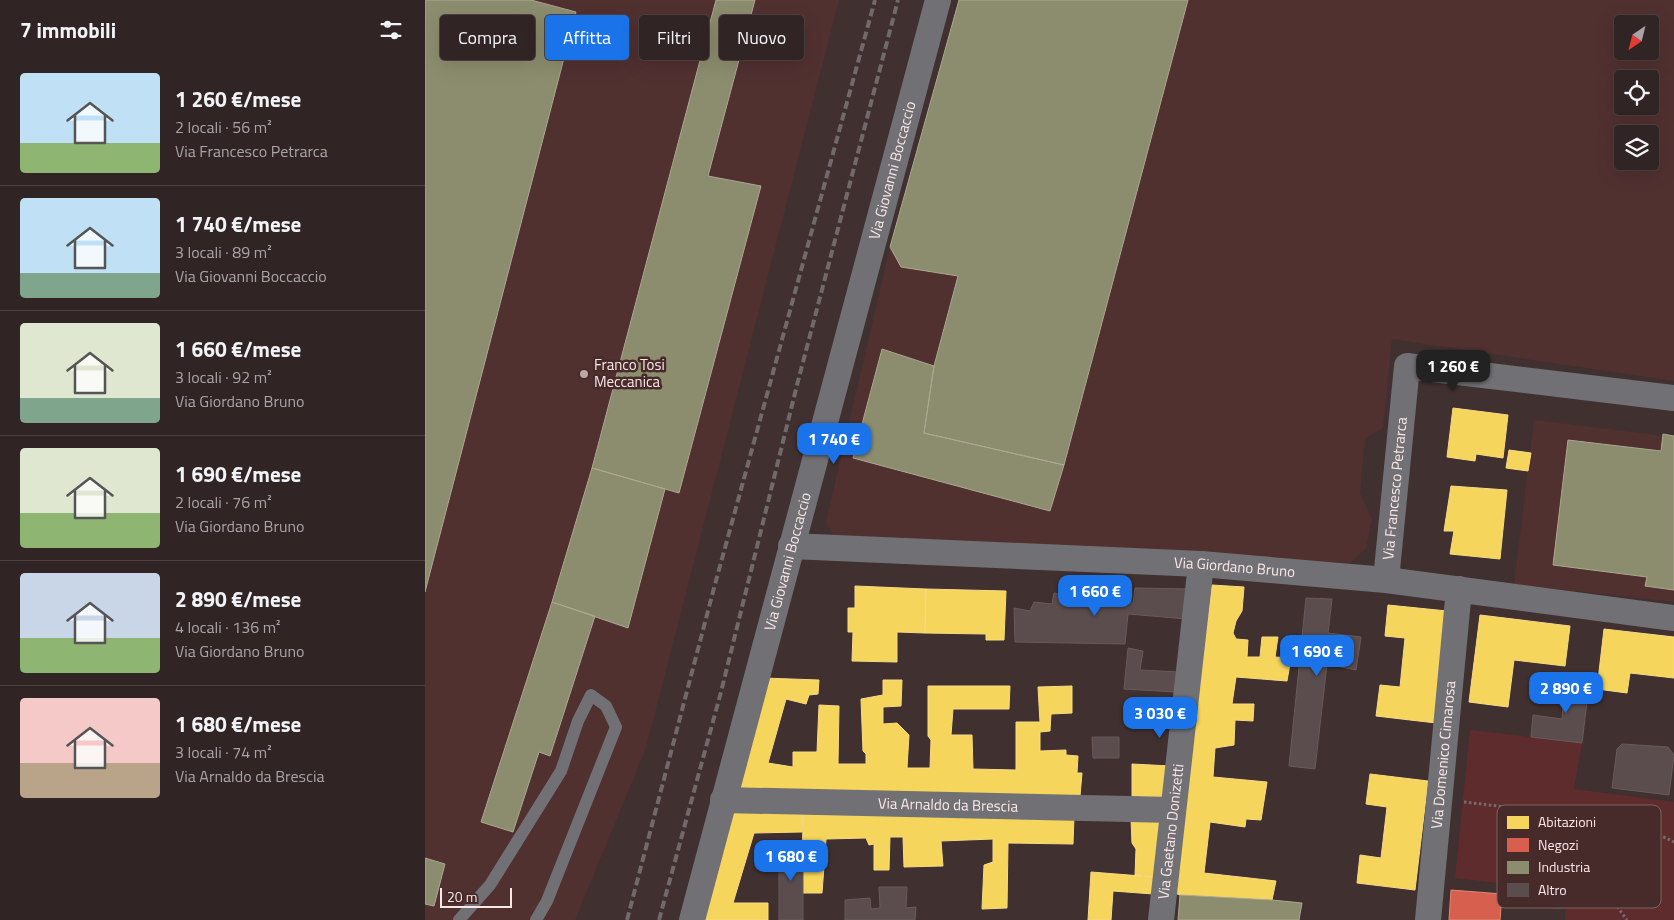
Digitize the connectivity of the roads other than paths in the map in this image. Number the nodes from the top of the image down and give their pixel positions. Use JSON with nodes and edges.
{"nodes":[{"id":1,"x":938,"y":0,"type":"edge"},
{"id":2,"x":1674,"y":398,"type":"edge"},
{"id":3,"x":791,"y":546,"type":"junction"},
{"id":4,"x":1201,"y":564,"type":"junction"},
{"id":5,"x":1386,"y":580,"type":"junction"},
{"id":6,"x":1459,"y":589,"type":"junction"},
{"id":7,"x":1674,"y":618,"type":"edge"},
{"id":8,"x":723,"y":800,"type":"junction"},
{"id":9,"x":1173,"y":810,"type":"junction"},
{"id":10,"x":459,"y":920,"type":"edge"},
{"id":11,"x":537,"y":920,"type":"edge"},
{"id":12,"x":692,"y":920,"type":"edge"},
{"id":13,"x":1161,"y":920,"type":"edge"},
{"id":14,"x":1428,"y":920,"type":"edge"}],
"edges":[{"from":1,"to":3,"type":"street","name":"Via Giovanni Boccaccio"},
{"from":2,"to":5,"type":"street","name":"Via Francesco Petrarca"},
{"from":3,"to":4,"type":"street","name":"Via Giordano Bruno"},
{"from":3,"to":8,"type":"street","name":"Via Giovanni Boccaccio"},
{"from":4,"to":5,"type":"street","name":"Via Giordano Bruno"},
{"from":4,"to":9,"type":"street","name":"Via Gaetano Donizetti"},
{"from":5,"to":6,"type":"street","name":"Via Giordano Bruno"},
{"from":6,"to":7,"type":"street","name":"Via Giordano Bruno"},
{"from":6,"to":14,"type":"street","name":"Via Domenico Cimarosa"},
{"from":8,"to":9,"type":"street","name":"Via Arnaldo da Brescia"},
{"from":8,"to":12,"type":"street","name":"Via Giovanni Boccaccio"},
{"from":9,"to":13,"type":"street","name":"Via Gaetano Donizetti"},
{"from":10,"to":11,"type":"lane"}]}
